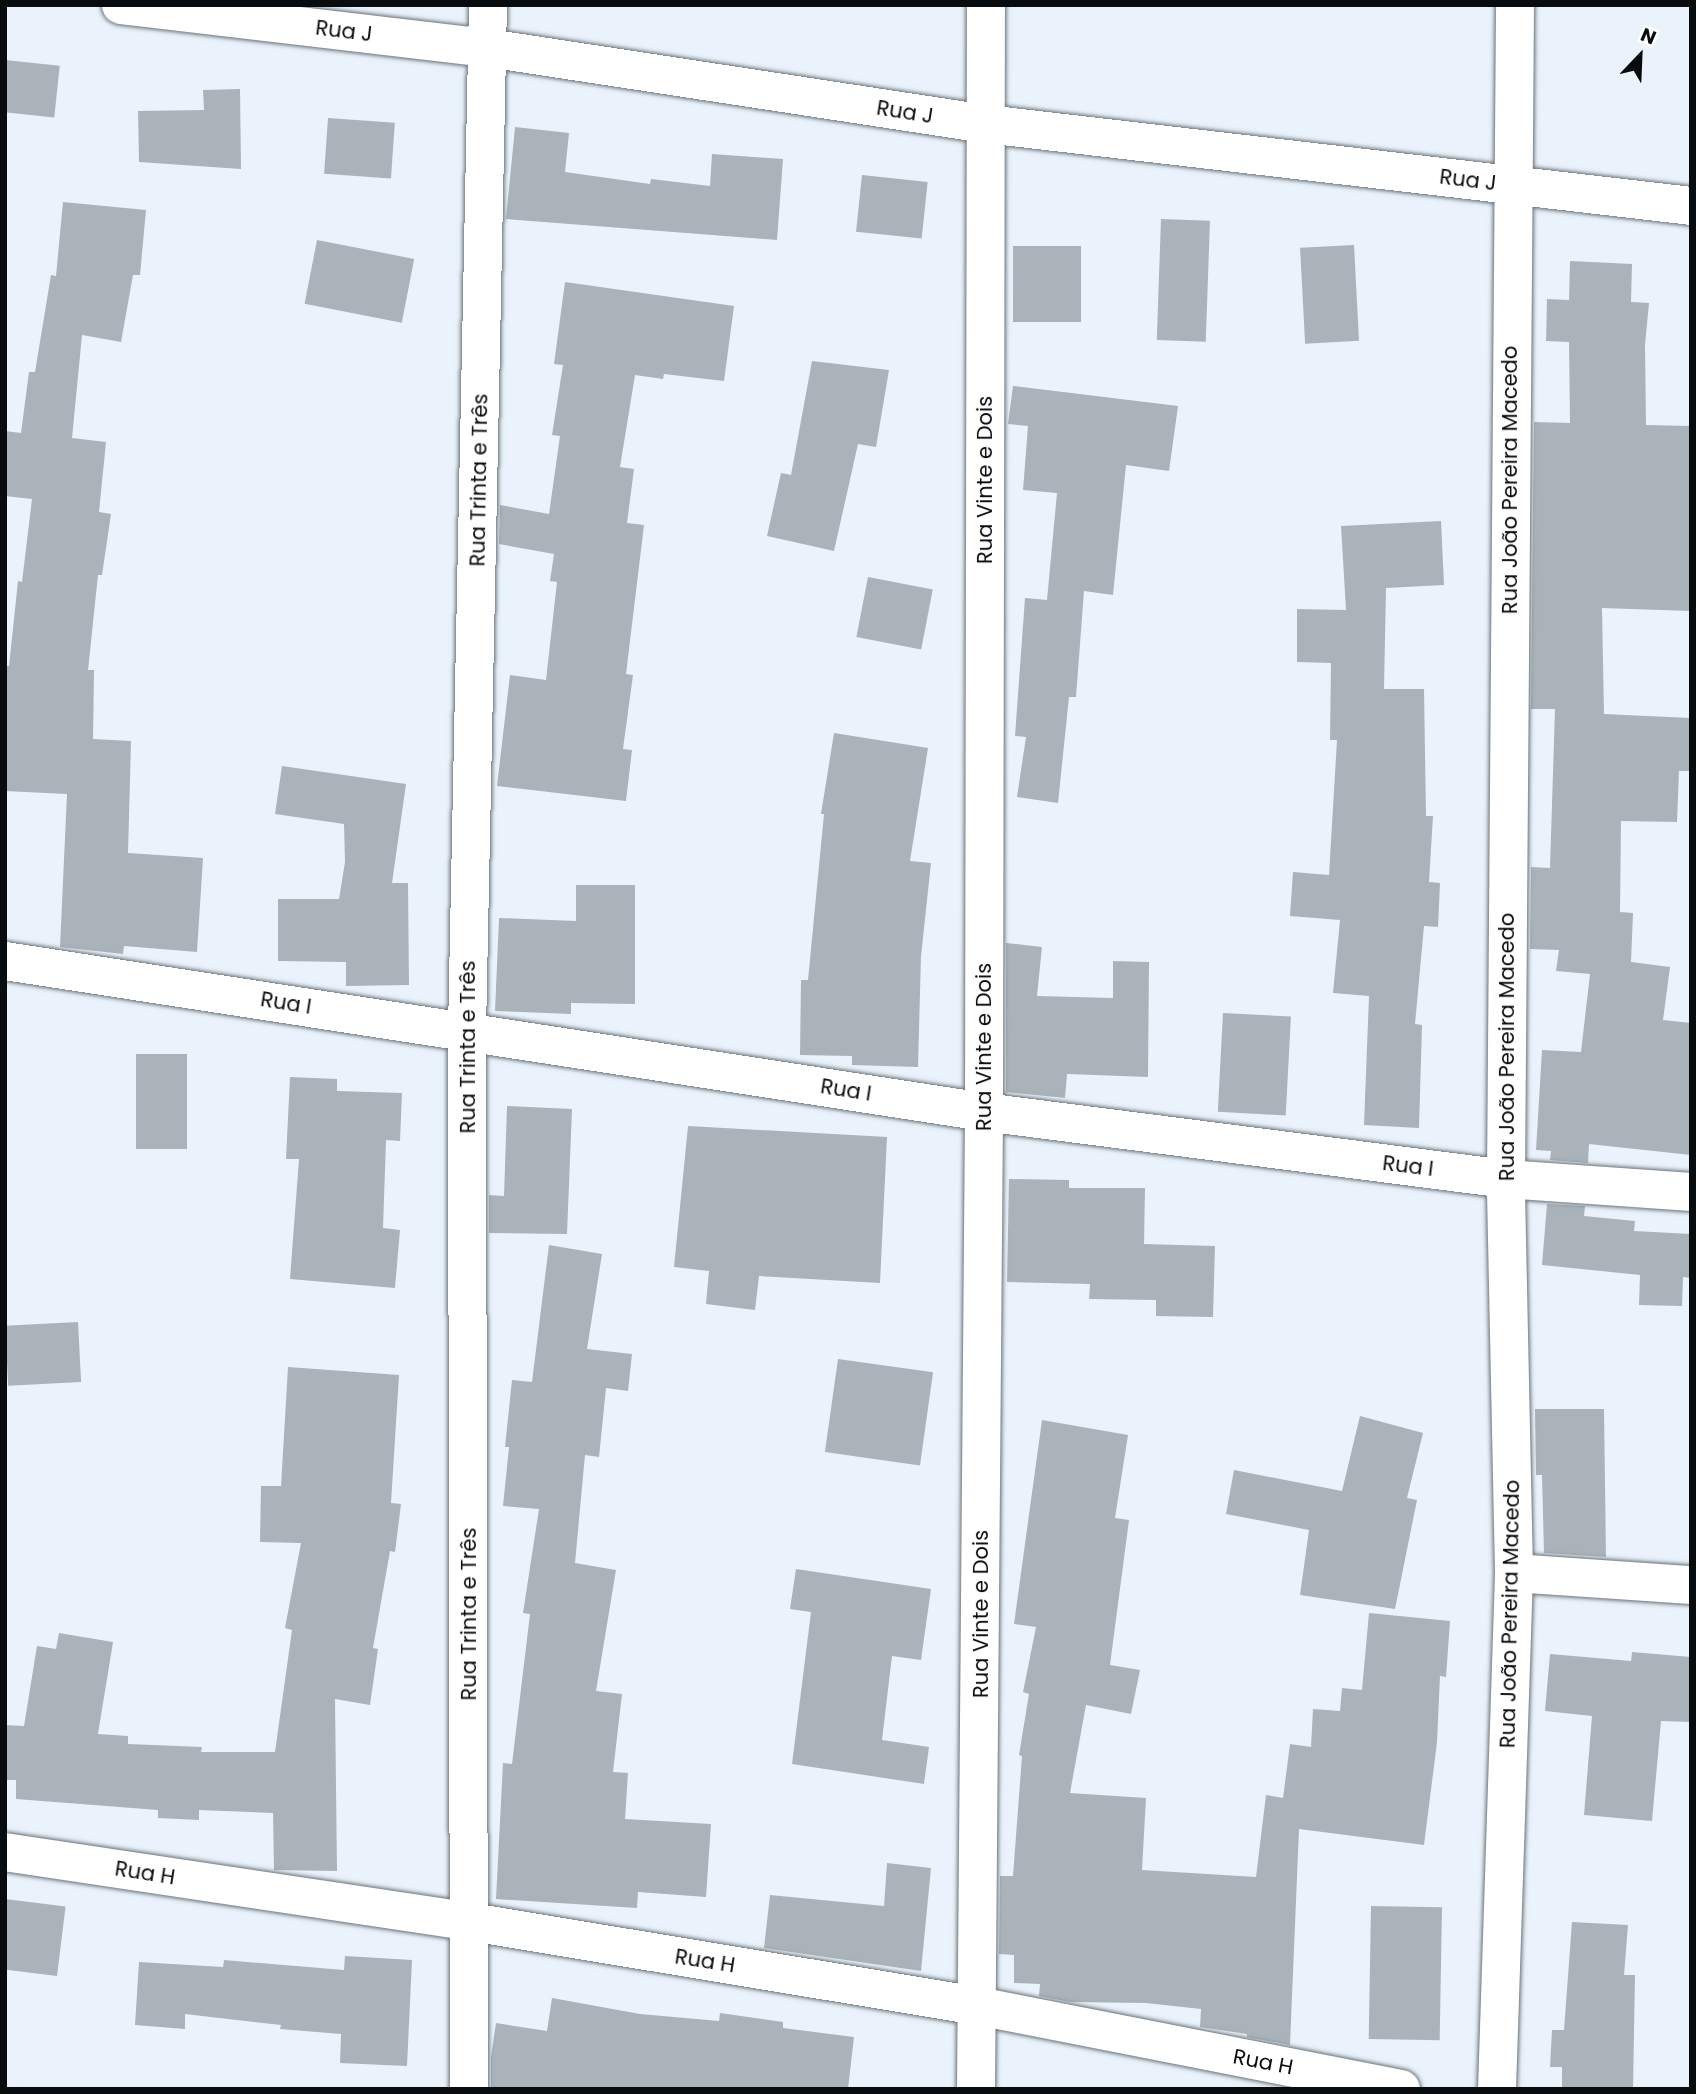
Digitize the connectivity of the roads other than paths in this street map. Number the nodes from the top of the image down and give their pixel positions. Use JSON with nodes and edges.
{"nodes":[{"id":1,"x":121,"y":5,"type":"edge"},
{"id":2,"x":488,"y":5,"type":"edge"},
{"id":3,"x":986,"y":5,"type":"edge"},
{"id":4,"x":1515,"y":5,"type":"edge"},
{"id":5,"x":488,"y":48,"type":"junction"},
{"id":6,"x":986,"y":124,"type":"junction"},
{"id":7,"x":1512,"y":186,"type":"junction"},
{"id":8,"x":1691,"y":206,"type":"edge"},
{"id":9,"x":5,"y":961,"type":"edge"},
{"id":10,"x":467,"y":1031,"type":"junction"},
{"id":11,"x":984,"y":1112,"type":"junction"},
{"id":12,"x":1506,"y":1179,"type":"junction"},
{"id":13,"x":1691,"y":1192,"type":"edge"},
{"id":14,"x":1514,"y":1573,"type":"junction"},
{"id":15,"x":1691,"y":1585,"type":"edge"},
{"id":16,"x":5,"y":1852,"type":"edge"},
{"id":17,"x":471,"y":1922,"type":"junction"},
{"id":18,"x":978,"y":2006,"type":"junction"},
{"id":19,"x":469,"y":2089,"type":"edge"},
{"id":20,"x":976,"y":2089,"type":"edge"},
{"id":21,"x":1401,"y":2089,"type":"edge"},
{"id":22,"x":1497,"y":2089,"type":"edge"}],
"edges":[{"from":1,"to":5,"type":"street","name":"Rua J"},
{"from":2,"to":5,"type":"street","name":"Rua Trinta e Três"},
{"from":3,"to":6,"type":"street","name":"Rua Vinte e Dois"},
{"from":4,"to":7,"type":"street","name":"Rua João Pereira Macedo"},
{"from":5,"to":6,"type":"street","name":"Rua J"},
{"from":5,"to":10,"type":"street","name":"Rua Trinta e Três"},
{"from":6,"to":7,"type":"street","name":"Rua J"},
{"from":6,"to":11,"type":"street","name":"Rua Vinte e Dois"},
{"from":7,"to":8,"type":"street","name":"Rua J"},
{"from":7,"to":12,"type":"street","name":"Rua João Pereira Macedo"},
{"from":9,"to":10,"type":"street","name":"Rua I"},
{"from":10,"to":11,"type":"street","name":"Rua I"},
{"from":10,"to":17,"type":"street","name":"Rua Trinta e Três"},
{"from":11,"to":12,"type":"street","name":"Rua I"},
{"from":11,"to":18,"type":"street","name":"Rua Vinte e Dois"},
{"from":12,"to":13,"type":"street","name":"Rua I"},
{"from":12,"to":14,"type":"street","name":"Rua João Pereira Macedo"},
{"from":14,"to":15,"type":"street"},
{"from":14,"to":22,"type":"street","name":"Rua João Pereira Macedo"},
{"from":16,"to":17,"type":"street","name":"Rua H"},
{"from":17,"to":18,"type":"street","name":"Rua H"},
{"from":17,"to":19,"type":"street","name":"Rua Trinta e Três"},
{"from":18,"to":20,"type":"street","name":"Rua Vinte e Dois"},
{"from":18,"to":21,"type":"street","name":"Rua H"}]}
